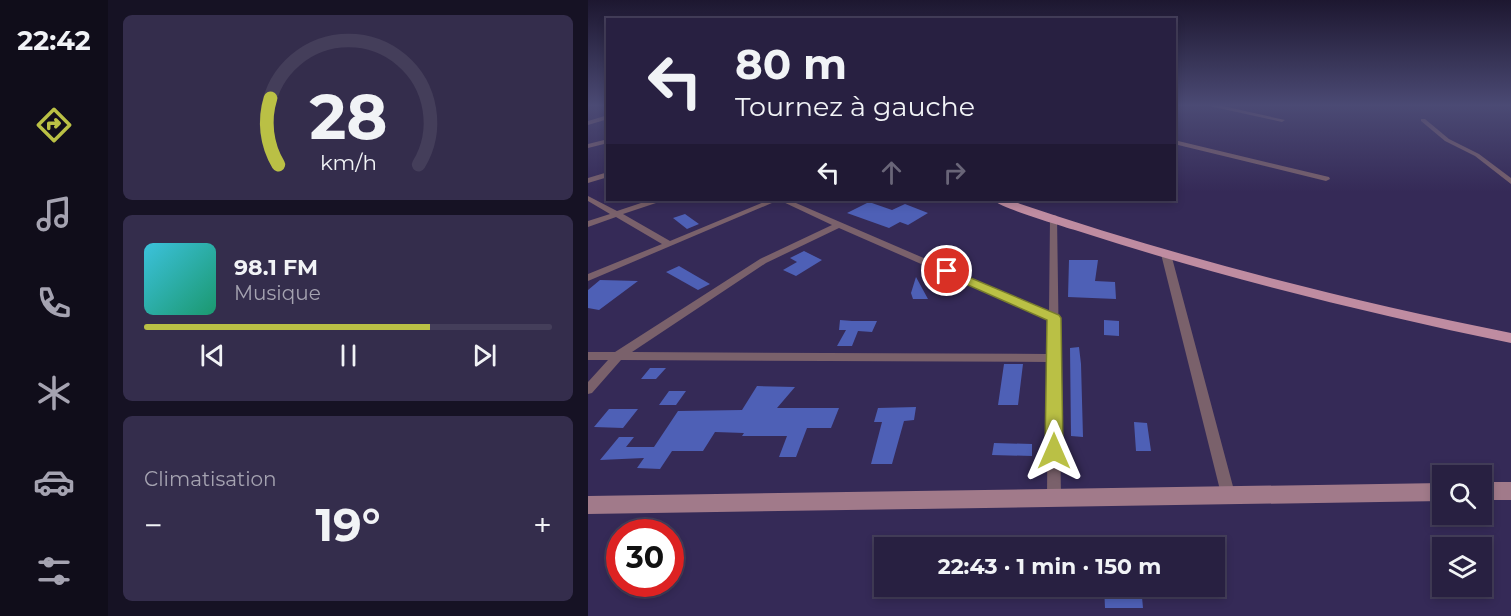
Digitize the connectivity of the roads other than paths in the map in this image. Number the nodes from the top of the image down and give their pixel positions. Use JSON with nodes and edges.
{"nodes":[{"id":1,"x":1439,"y":134,"type":"edge"},
{"id":2,"x":606,"y":142,"type":"edge"},
{"id":3,"x":1176,"y":142,"type":"edge"},
{"id":4,"x":588,"y":147,"type":"edge"},
{"id":5,"x":606,"y":175,"type":"edge"},
{"id":6,"x":1326,"y":179,"type":"dead end"},
{"id":7,"x":588,"y":181,"type":"edge"},
{"id":8,"x":1511,"y":182,"type":"edge"},
{"id":9,"x":588,"y":198,"type":"edge"},
{"id":10,"x":653,"y":201,"type":"edge"},
{"id":11,"x":773,"y":201,"type":"edge"},
{"id":12,"x":785,"y":201,"type":"edge"},
{"id":13,"x":1010,"y":201,"type":"edge"},
{"id":14,"x":617,"y":214,"type":"junction"},
{"id":15,"x":1054,"y":218,"type":"junction"},
{"id":16,"x":588,"y":224,"type":"edge"},
{"id":17,"x":840,"y":224,"type":"junction"},
{"id":18,"x":669,"y":244,"type":"junction"},
{"id":19,"x":1166,"y":254,"type":"junction"},
{"id":20,"x":588,"y":278,"type":"edge"},
{"id":21,"x":1054,"y":318,"type":"junction"},
{"id":22,"x":1511,"y":338,"type":"edge"},
{"id":23,"x":588,"y":356,"type":"edge"},
{"id":24,"x":618,"y":356,"type":"junction"},
{"id":25,"x":1054,"y":358,"type":"junction"},
{"id":26,"x":588,"y":390,"type":"edge"},
{"id":27,"x":1492,"y":491,"type":"edge"},
{"id":28,"x":1511,"y":491,"type":"edge"},
{"id":29,"x":1432,"y":492,"type":"edge"},
{"id":30,"x":1228,"y":494,"type":"junction"},
{"id":31,"x":1054,"y":497,"type":"junction"},
{"id":32,"x":588,"y":505,"type":"edge"}],
"edges":[{"from":1,"to":8,"type":"street"},
{"from":2,"to":4,"type":"street"},
{"from":3,"to":6,"type":"street"},
{"from":5,"to":7,"type":"street"},
{"from":9,"to":14,"type":"street"},
{"from":10,"to":14,"type":"street"},
{"from":11,"to":18,"type":"street"},
{"from":12,"to":17,"type":"street"},
{"from":13,"to":15,"type":"main road"},
{"from":14,"to":16,"type":"street"},
{"from":14,"to":18,"type":"street"},
{"from":15,"to":19,"type":"main road"},
{"from":15,"to":21,"type":"street"},
{"from":17,"to":21,"type":"street"},
{"from":17,"to":24,"type":"street"},
{"from":18,"to":20,"type":"street"},
{"from":19,"to":22,"type":"main road"},
{"from":19,"to":30,"type":"street"},
{"from":21,"to":25,"type":"street"},
{"from":23,"to":24,"type":"street"},
{"from":24,"to":25,"type":"street"},
{"from":24,"to":26,"type":"street"},
{"from":25,"to":31,"type":"street"},
{"from":27,"to":28,"type":"main road"},
{"from":29,"to":30,"type":"main road"},
{"from":30,"to":31,"type":"main road"},
{"from":31,"to":32,"type":"main road"}]}
